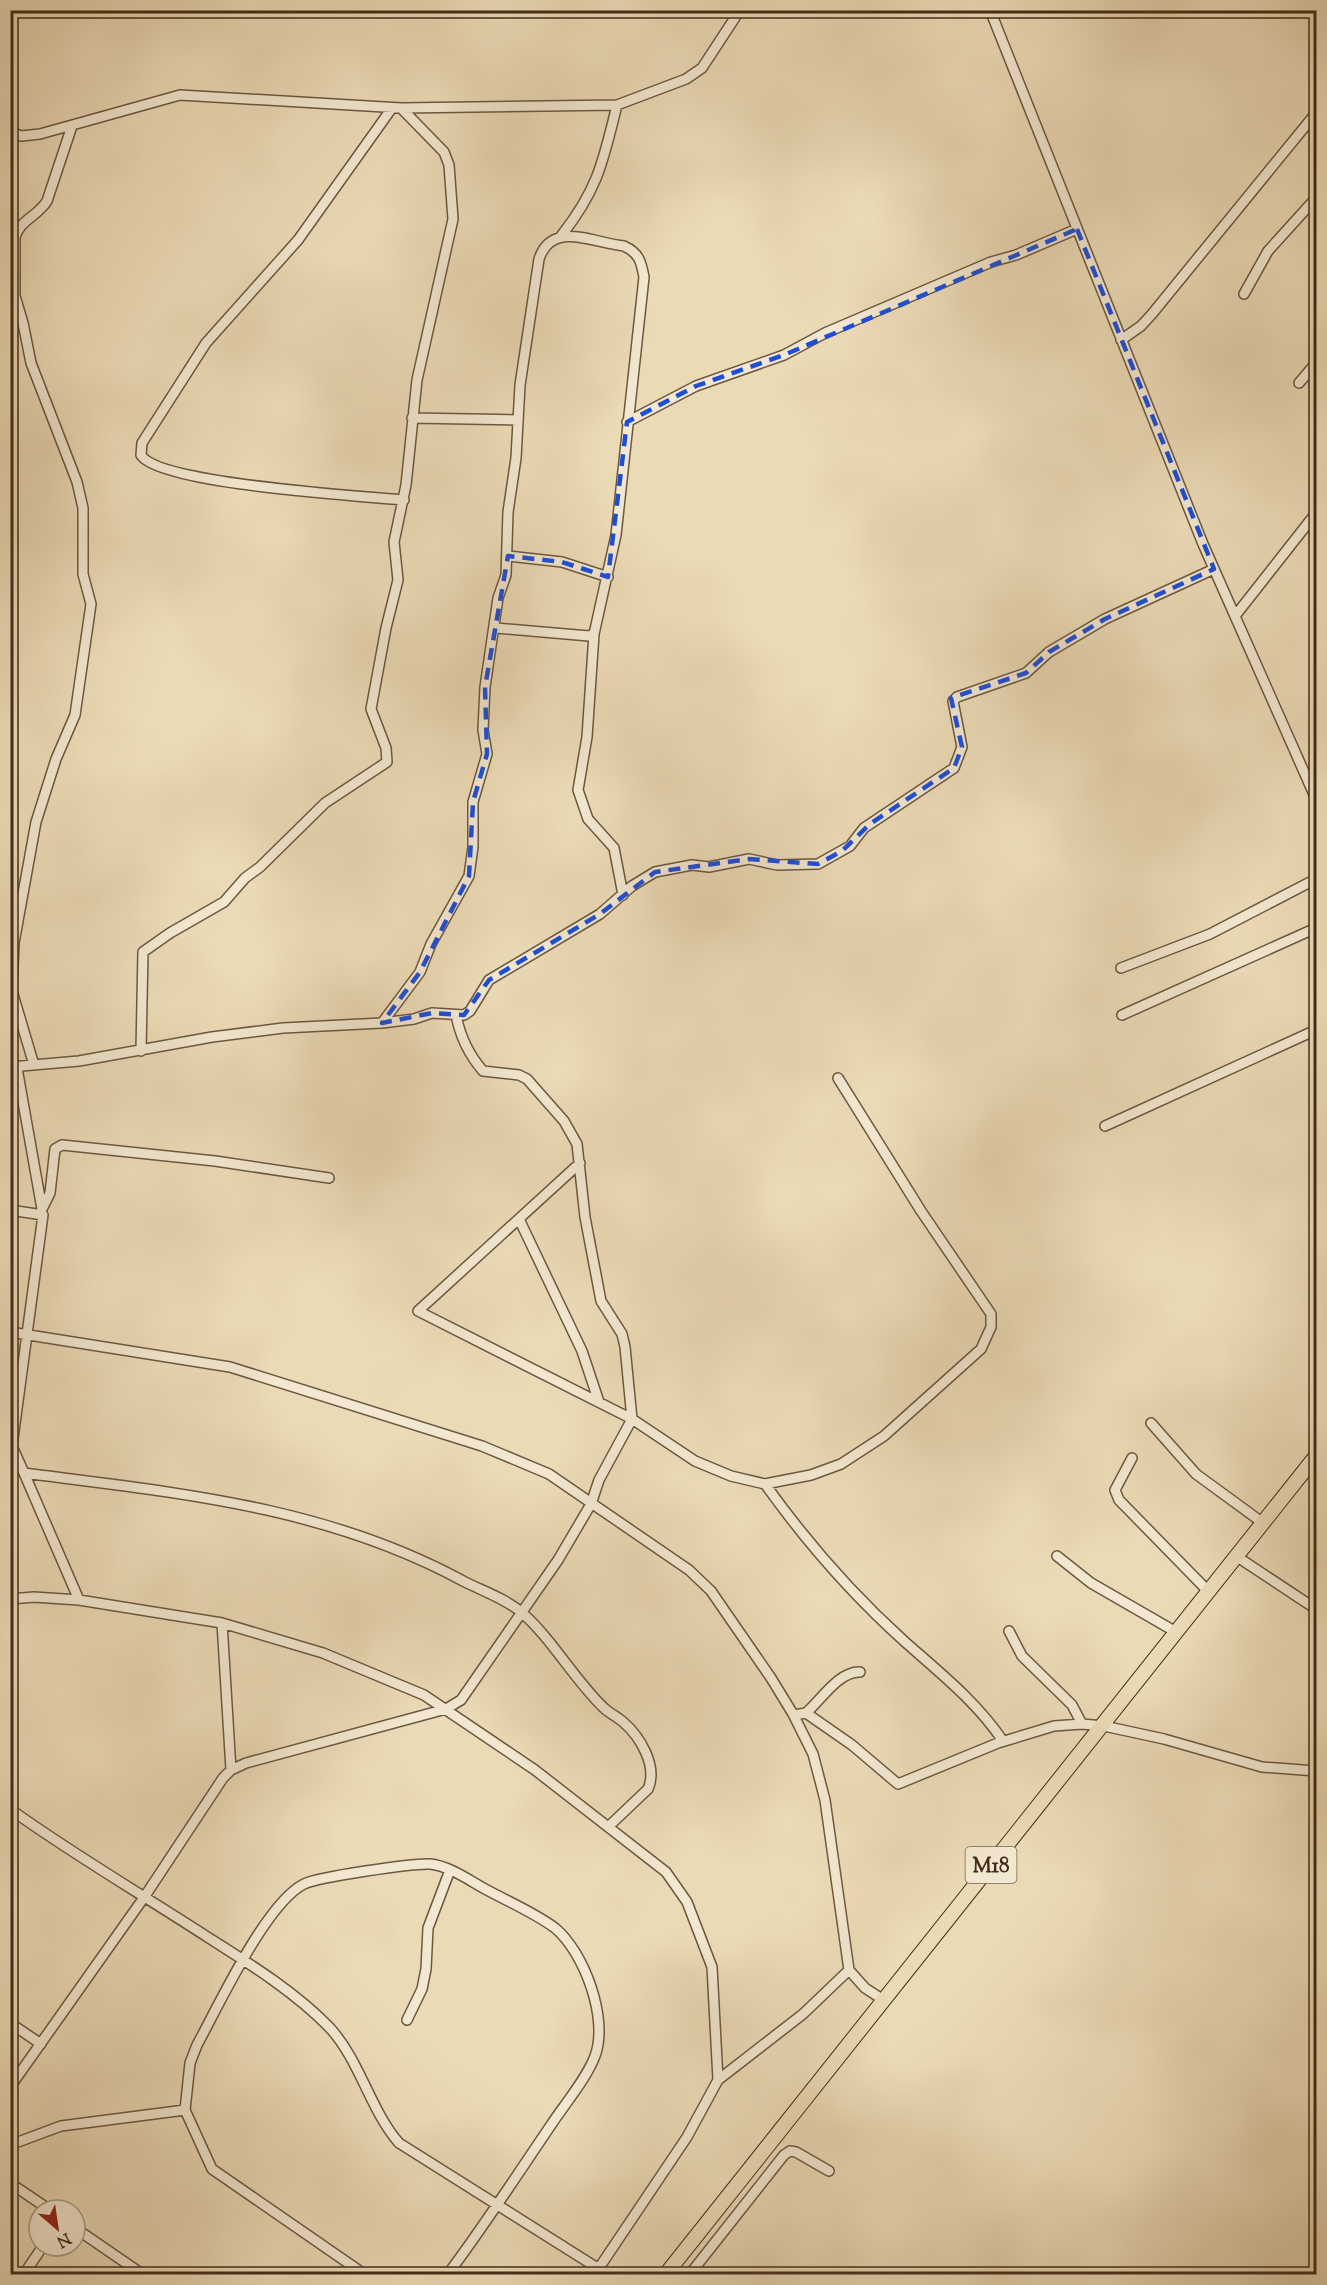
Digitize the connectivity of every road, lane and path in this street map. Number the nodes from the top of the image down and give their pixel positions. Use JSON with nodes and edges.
{"nodes":[{"id":1,"x":741,"y":10,"type":"edge"},
{"id":2,"x":990,"y":10,"type":"edge"},
{"id":3,"x":617,"y":105,"type":"junction"},
{"id":4,"x":396,"y":108,"type":"junction"},
{"id":5,"x":1317,"y":112,"type":"edge"},
{"id":6,"x":72,"y":126,"type":"junction"},
{"id":7,"x":10,"y":132,"type":"edge"},
{"id":8,"x":1317,"y":198,"type":"edge"},
{"id":9,"x":1077,"y":229,"type":"junction"},
{"id":10,"x":561,"y":236,"type":"junction"},
{"id":11,"x":1244,"y":294,"type":"dead end"},
{"id":12,"x":1121,"y":340,"type":"junction"},
{"id":13,"x":1317,"y":363,"type":"edge"},
{"id":14,"x":1299,"y":383,"type":"dead end"},
{"id":15,"x":412,"y":418,"type":"junction"},
{"id":16,"x":519,"y":420,"type":"junction"},
{"id":17,"x":627,"y":422,"type":"junction"},
{"id":18,"x":404,"y":500,"type":"junction"},
{"id":19,"x":1317,"y":513,"type":"edge"},
{"id":20,"x":508,"y":556,"type":"junction"},
{"id":21,"x":1214,"y":568,"type":"junction"},
{"id":22,"x":608,"y":577,"type":"junction"},
{"id":23,"x":1235,"y":616,"type":"junction"},
{"id":24,"x":496,"y":628,"type":"junction"},
{"id":25,"x":594,"y":634,"type":"junction"},
{"id":26,"x":1317,"y":799,"type":"edge"},
{"id":27,"x":1317,"y":879,"type":"edge"},
{"id":28,"x":623,"y":895,"type":"junction"},
{"id":29,"x":1317,"y":928,"type":"edge"},
{"id":30,"x":1121,"y":968,"type":"dead end"},
{"id":31,"x":456,"y":1015,"type":"junction"},
{"id":32,"x":1122,"y":1015,"type":"dead end"},
{"id":33,"x":382,"y":1023,"type":"junction"},
{"id":34,"x":1317,"y":1030,"type":"edge"},
{"id":35,"x":141,"y":1052,"type":"junction"},
{"id":36,"x":34,"y":1065,"type":"junction"},
{"id":37,"x":14,"y":1067,"type":"edge"},
{"id":38,"x":838,"y":1078,"type":"dead end"},
{"id":39,"x":1105,"y":1126,"type":"dead end"},
{"id":40,"x":580,"y":1163,"type":"junction"},
{"id":41,"x":329,"y":1178,"type":"dead end"},
{"id":42,"x":10,"y":1210,"type":"edge"},
{"id":43,"x":43,"y":1212,"type":"junction"},
{"id":44,"x":519,"y":1219,"type":"junction"},
{"id":45,"x":10,"y":1332,"type":"edge"},
{"id":46,"x":26,"y":1335,"type":"junction"},
{"id":47,"x":599,"y":1402,"type":"junction"},
{"id":48,"x":632,"y":1419,"type":"junction"},
{"id":49,"x":1151,"y":1423,"type":"dead end"},
{"id":50,"x":11,"y":1446,"type":"edge"},
{"id":51,"x":1317,"y":1456,"type":"edge"},
{"id":52,"x":1132,"y":1458,"type":"dead end"},
{"id":53,"x":24,"y":1473,"type":"junction"},
{"id":54,"x":765,"y":1484,"type":"junction"},
{"id":55,"x":591,"y":1504,"type":"junction"},
{"id":56,"x":1263,"y":1523,"type":"junction"},
{"id":57,"x":1058,"y":1556,"type":"dead end"},
{"id":58,"x":1236,"y":1556,"type":"junction"},
{"id":59,"x":1208,"y":1591,"type":"junction"},
{"id":60,"x":10,"y":1599,"type":"edge"},
{"id":61,"x":79,"y":1600,"type":"junction"},
{"id":62,"x":1317,"y":1609,"type":"edge"},
{"id":63,"x":521,"y":1612,"type":"junction"},
{"id":64,"x":222,"y":1623,"type":"junction"},
{"id":65,"x":1009,"y":1631,"type":"dead end"},
{"id":66,"x":1176,"y":1632,"type":"junction"},
{"id":67,"x":860,"y":1672,"type":"dead end"},
{"id":68,"x":446,"y":1709,"type":"junction"},
{"id":69,"x":806,"y":1713,"type":"junction"},
{"id":70,"x":794,"y":1716,"type":"junction"},
{"id":71,"x":1082,"y":1724,"type":"junction"},
{"id":72,"x":1104,"y":1726,"type":"junction"},
{"id":73,"x":1003,"y":1741,"type":"junction"},
{"id":74,"x":231,"y":1770,"type":"junction"},
{"id":75,"x":1317,"y":1771,"type":"edge"},
{"id":76,"x":10,"y":1809,"type":"edge"},
{"id":77,"x":609,"y":1827,"type":"junction"},
{"id":78,"x":450,"y":1870,"type":"junction"},
{"id":79,"x":145,"y":1896,"type":"junction"},
{"id":80,"x":244,"y":1961,"type":"junction"},
{"id":81,"x":849,"y":1970,"type":"junction"},
{"id":82,"x":885,"y":2001,"type":"junction"},
{"id":83,"x":407,"y":2020,"type":"dead end"},
{"id":84,"x":10,"y":2023,"type":"edge"},
{"id":85,"x":41,"y":2044,"type":"junction"},
{"id":86,"x":718,"y":2080,"type":"junction"},
{"id":87,"x":10,"y":2087,"type":"edge"},
{"id":88,"x":185,"y":2110,"type":"junction"},
{"id":89,"x":10,"y":2145,"type":"edge"},
{"id":90,"x":829,"y":2171,"type":"dead end"},
{"id":91,"x":10,"y":2183,"type":"edge"},
{"id":92,"x":32,"y":2198,"type":"edge"},
{"id":93,"x":497,"y":2204,"type":"junction"},
{"id":94,"x":87,"y":2236,"type":"edge"},
{"id":95,"x":35,"y":2258,"type":"edge"},
{"id":96,"x":600,"y":2272,"type":"edge"},
{"id":97,"x":24,"y":2274,"type":"edge"},
{"id":98,"x":142,"y":2274,"type":"edge"},
{"id":99,"x":363,"y":2274,"type":"edge"},
{"id":100,"x":448,"y":2274,"type":"edge"},
{"id":101,"x":666,"y":2274,"type":"edge"},
{"id":102,"x":690,"y":2274,"type":"edge"}],
"edges":[{"from":1,"to":3,"type":"street"},
{"from":2,"to":9,"type":"street"},
{"from":3,"to":4,"type":"street"},
{"from":3,"to":10,"type":"street"},
{"from":4,"to":6,"type":"street"},
{"from":4,"to":15,"type":"street"},
{"from":4,"to":18,"type":"street"},
{"from":5,"to":12,"type":"street"},
{"from":6,"to":7,"type":"street"},
{"from":6,"to":36,"type":"street"},
{"from":8,"to":11,"type":"street"},
{"from":9,"to":12,"type":"street"},
{"from":9,"to":17,"type":"street"},
{"from":10,"to":16,"type":"street"},
{"from":10,"to":17,"type":"street"},
{"from":12,"to":21,"type":"street"},
{"from":13,"to":14,"type":"street"},
{"from":15,"to":16,"type":"street"},
{"from":15,"to":18,"type":"street"},
{"from":16,"to":20,"type":"street"},
{"from":17,"to":22,"type":"street"},
{"from":18,"to":35,"type":"street"},
{"from":19,"to":23,"type":"street"},
{"from":20,"to":22,"type":"street"},
{"from":20,"to":24,"type":"street"},
{"from":21,"to":23,"type":"street"},
{"from":21,"to":28,"type":"street"},
{"from":22,"to":25,"type":"street"},
{"from":23,"to":26,"type":"street"},
{"from":24,"to":25,"type":"street"},
{"from":24,"to":33,"type":"street"},
{"from":25,"to":28,"type":"street"},
{"from":27,"to":30,"type":"street"},
{"from":28,"to":31,"type":"street"},
{"from":29,"to":32,"type":"street"},
{"from":31,"to":33,"type":"street"},
{"from":31,"to":40,"type":"street"},
{"from":33,"to":35,"type":"street"},
{"from":34,"to":39,"type":"street"},
{"from":35,"to":36,"type":"street"},
{"from":36,"to":37,"type":"street"},
{"from":37,"to":43,"type":"street"},
{"from":38,"to":54,"type":"street"},
{"from":40,"to":44,"type":"street"},
{"from":40,"to":48,"type":"street"},
{"from":41,"to":43,"type":"street"},
{"from":42,"to":43,"type":"street"},
{"from":43,"to":46,"type":"street"},
{"from":44,"to":47,"type":"street"},
{"from":44,"to":47,"type":"street"},
{"from":45,"to":46,"type":"street"},
{"from":46,"to":50,"type":"street"},
{"from":46,"to":55,"type":"street"},
{"from":47,"to":48,"type":"street"},
{"from":48,"to":54,"type":"street"},
{"from":48,"to":55,"type":"street"},
{"from":49,"to":56,"type":"street"},
{"from":50,"to":53,"type":"street"},
{"from":51,"to":56,"type":"main road","number":"M18"},
{"from":52,"to":59,"type":"street"},
{"from":53,"to":61,"type":"street"},
{"from":53,"to":63,"type":"street"},
{"from":54,"to":73,"type":"street"},
{"from":55,"to":63,"type":"street"},
{"from":55,"to":70,"type":"street"},
{"from":56,"to":58,"type":"main road","number":"M18"},
{"from":57,"to":66,"type":"street"},
{"from":58,"to":59,"type":"main road","number":"M18"},
{"from":58,"to":62,"type":"street"},
{"from":59,"to":66,"type":"main road","number":"M18"},
{"from":60,"to":61,"type":"street"},
{"from":61,"to":64,"type":"street"},
{"from":63,"to":68,"type":"street"},
{"from":63,"to":77,"type":"street"},
{"from":64,"to":68,"type":"street"},
{"from":64,"to":74,"type":"street"},
{"from":65,"to":71,"type":"street"},
{"from":66,"to":72,"type":"main road","number":"M18"},
{"from":67,"to":69,"type":"street"},
{"from":68,"to":74,"type":"street"},
{"from":68,"to":77,"type":"street"},
{"from":69,"to":70,"type":"street"},
{"from":69,"to":73,"type":"street"},
{"from":70,"to":81,"type":"street"},
{"from":71,"to":72,"type":"street"},
{"from":71,"to":73,"type":"street"},
{"from":72,"to":75,"type":"street"},
{"from":72,"to":82,"type":"main road","number":"M18"},
{"from":74,"to":79,"type":"street"},
{"from":76,"to":79,"type":"street"},
{"from":77,"to":86,"type":"street"},
{"from":78,"to":80,"type":"street"},
{"from":78,"to":83,"type":"street"},
{"from":78,"to":93,"type":"street"},
{"from":79,"to":80,"type":"street"},
{"from":79,"to":85,"type":"street"},
{"from":80,"to":88,"type":"street"},
{"from":80,"to":93,"type":"street"},
{"from":81,"to":82,"type":"street"},
{"from":81,"to":86,"type":"street"},
{"from":82,"to":101,"type":"main road","number":"M18"},
{"from":84,"to":85,"type":"street"},
{"from":85,"to":87,"type":"street"},
{"from":86,"to":96,"type":"street"},
{"from":88,"to":89,"type":"street"},
{"from":88,"to":99,"type":"street"},
{"from":90,"to":102,"type":"street"},
{"from":91,"to":92,"type":"street"},
{"from":93,"to":96,"type":"street"},
{"from":93,"to":100,"type":"street"},
{"from":94,"to":98,"type":"street"},
{"from":95,"to":97,"type":"street"}]}
